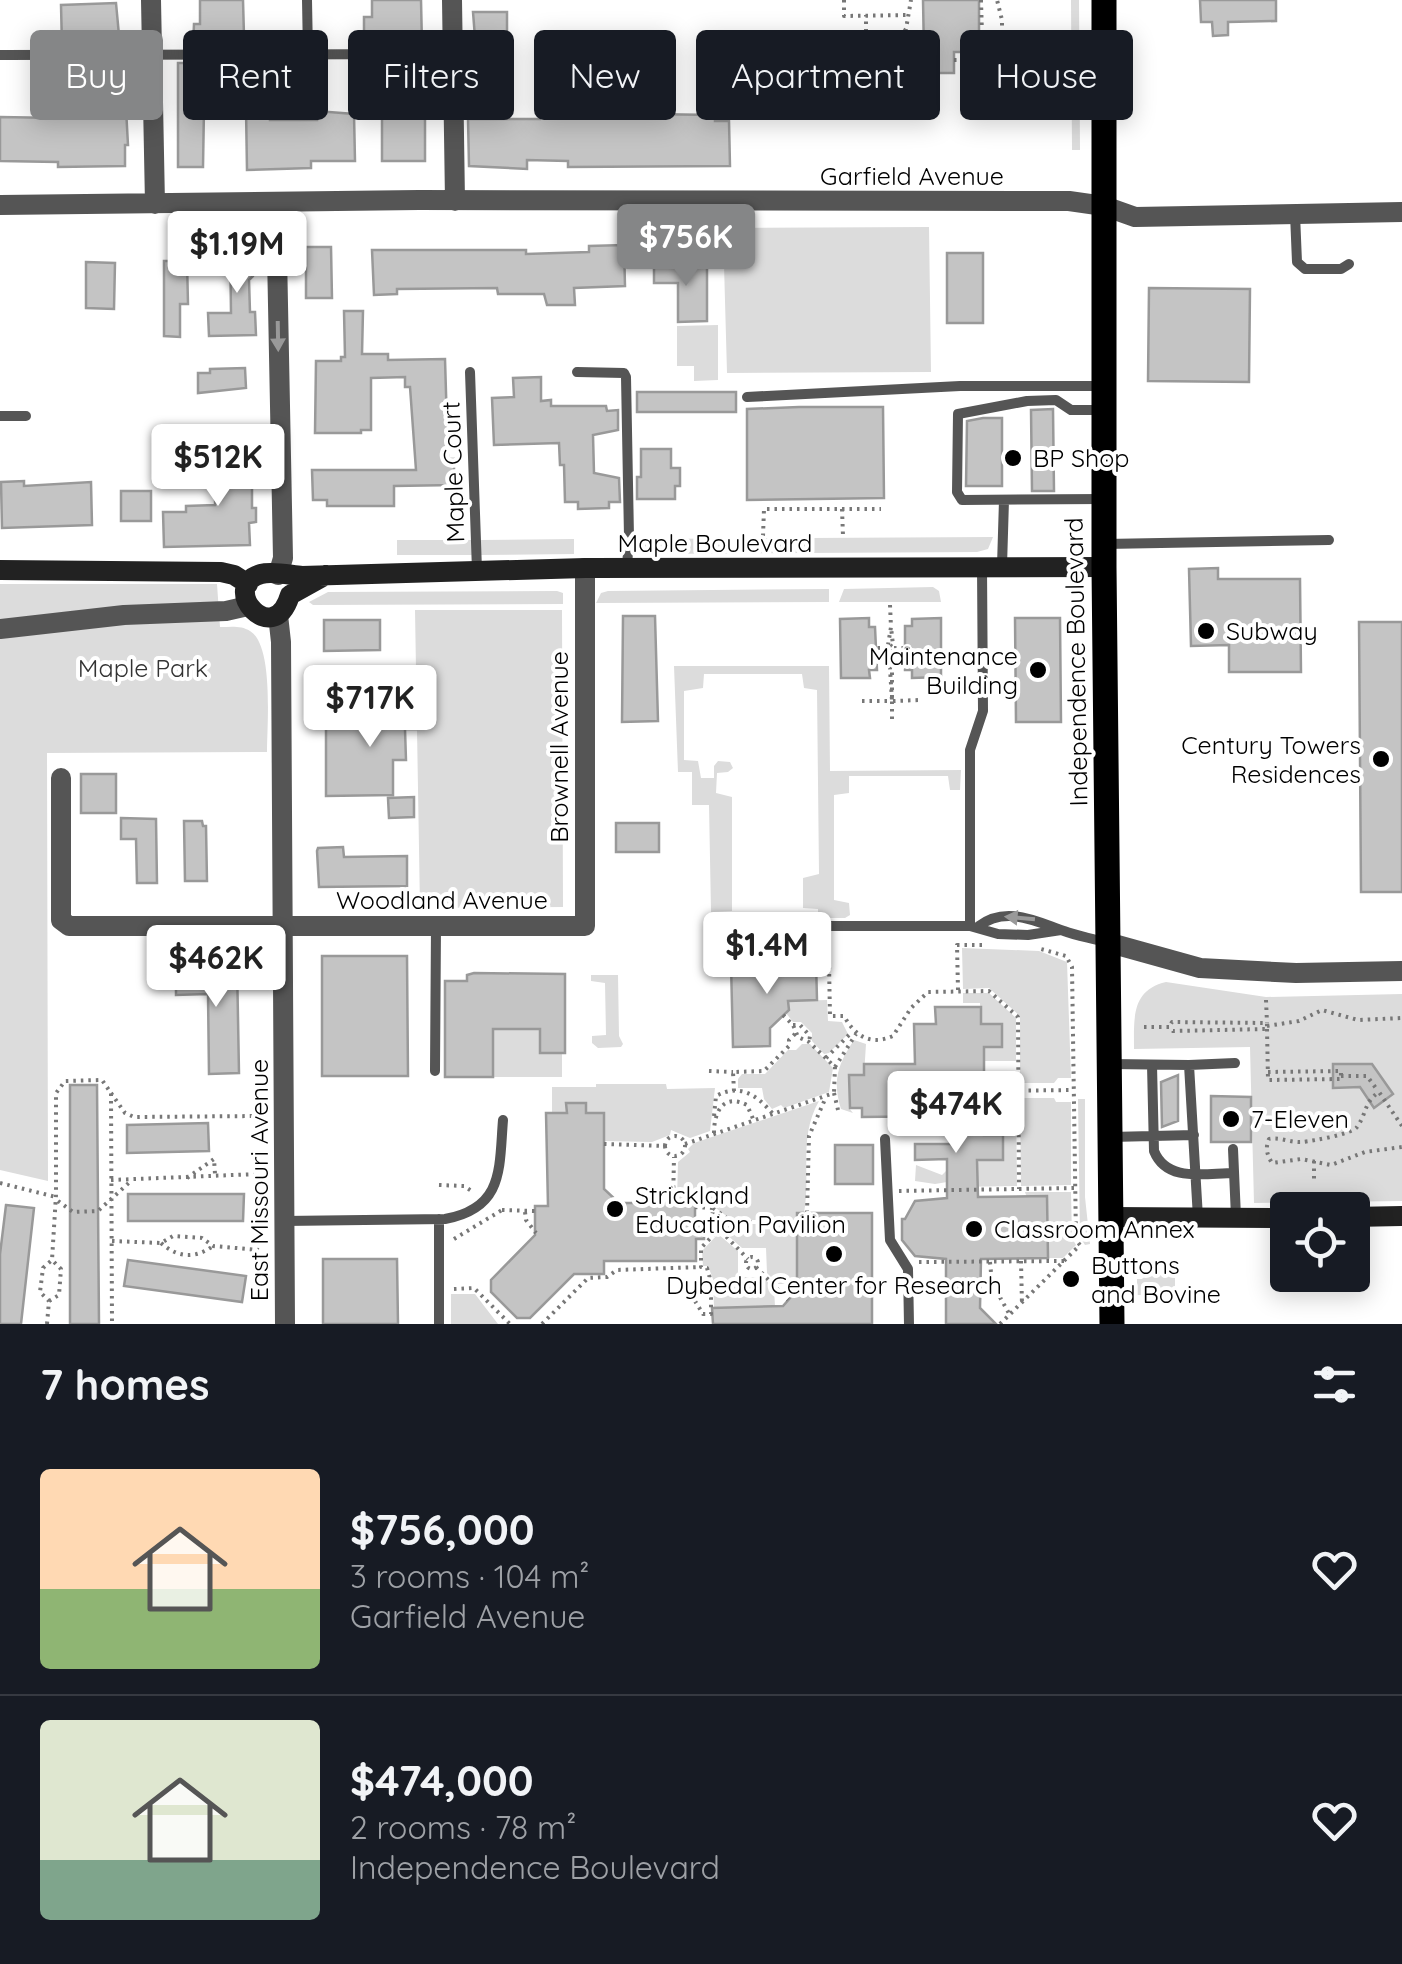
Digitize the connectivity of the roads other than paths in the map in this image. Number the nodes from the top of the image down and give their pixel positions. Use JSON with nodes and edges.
{"nodes":[{"id":1,"x":151,"y":0,"type":"edge"},
{"id":2,"x":307,"y":0,"type":"edge"},
{"id":3,"x":452,"y":0,"type":"edge"},
{"id":4,"x":1104,"y":0,"type":"edge"},
{"id":5,"x":152,"y":30,"type":"edge"},
{"id":6,"x":308,"y":30,"type":"edge"},
{"id":7,"x":452,"y":30,"type":"edge"},
{"id":8,"x":0,"y":55,"type":"edge"},
{"id":9,"x":30,"y":55,"type":"edge"},
{"id":10,"x":153,"y":120,"type":"edge"},
{"id":11,"x":454,"y":120,"type":"edge"},
{"id":12,"x":456,"y":201,"type":"junction"},
{"id":13,"x":276,"y":203,"type":"junction"},
{"id":14,"x":0,"y":204,"type":"edge"},
{"id":15,"x":155,"y":204,"type":"junction"},
{"id":16,"x":1104,"y":206,"type":"junction"},
{"id":17,"x":1402,"y":212,"type":"edge"},
{"id":18,"x":1295,"y":214,"type":"junction"},
{"id":19,"x":1349,"y":264,"type":"dead end"},
{"id":20,"x":470,"y":372,"type":"dead end"},
{"id":21,"x":577,"y":372,"type":"dead end"},
{"id":22,"x":747,"y":396,"type":"dead end"},
{"id":23,"x":1104,"y":398,"type":"junction"},
{"id":24,"x":0,"y":416,"type":"edge"},
{"id":25,"x":26,"y":416,"type":"dead end"},
{"id":26,"x":1104,"y":499,"type":"junction"},
{"id":27,"x":1004,"y":500,"type":"junction"},
{"id":28,"x":1329,"y":540,"type":"dead end"},
{"id":29,"x":1104,"y":556,"type":"junction"},
{"id":30,"x":585,"y":568,"type":"junction"},
{"id":31,"x":627,"y":568,"type":"junction"},
{"id":32,"x":992,"y":568,"type":"junction"},
{"id":33,"x":0,"y":570,"type":"edge"},
{"id":34,"x":477,"y":571,"type":"junction"},
{"id":35,"x":278,"y":575,"type":"junction"},
{"id":36,"x":326,"y":575,"type":"junction"},
{"id":37,"x":248,"y":584,"type":"junction"},
{"id":38,"x":290,"y":595,"type":"junction"},
{"id":39,"x":248,"y":606,"type":"junction"},
{"id":40,"x":278,"y":615,"type":"junction"},
{"id":41,"x":0,"y":630,"type":"edge"},
{"id":42,"x":61,"y":778,"type":"dead end"},
{"id":43,"x":283,"y":925,"type":"junction"},
{"id":44,"x":436,"y":925,"type":"junction"},
{"id":45,"x":584,"y":926,"type":"joint"},
{"id":46,"x":794,"y":926,"type":"dead end"},
{"id":47,"x":974,"y":926,"type":"junction"},
{"id":48,"x":1060,"y":930,"type":"junction"},
{"id":49,"x":1110,"y":943,"type":"junction"},
{"id":50,"x":1402,"y":971,"type":"edge"},
{"id":51,"x":1235,"y":1063,"type":"dead end"},
{"id":52,"x":1110,"y":1064,"type":"junction"},
{"id":53,"x":1152,"y":1065,"type":"junction"},
{"id":54,"x":1189,"y":1065,"type":"junction"},
{"id":55,"x":434,"y":1071,"type":"dead end"},
{"id":56,"x":1191,"y":1100,"type":"junction"},
{"id":57,"x":1178,"y":1102,"type":"dead end"},
{"id":58,"x":503,"y":1120,"type":"dead end"},
{"id":59,"x":1194,"y":1135,"type":"junction"},
{"id":60,"x":1153,"y":1136,"type":"junction"},
{"id":61,"x":1111,"y":1137,"type":"junction"},
{"id":62,"x":885,"y":1139,"type":"dead end"},
{"id":63,"x":1234,"y":1149,"type":"dead end"},
{"id":64,"x":1234,"y":1172,"type":"junction"},
{"id":65,"x":1196,"y":1173,"type":"junction"},
{"id":66,"x":1402,"y":1216,"type":"edge"},
{"id":67,"x":1111,"y":1217,"type":"junction"},
{"id":68,"x":1370,"y":1217,"type":"edge"},
{"id":69,"x":1198,"y":1218,"type":"junction"},
{"id":70,"x":1236,"y":1218,"type":"junction"},
{"id":71,"x":1270,"y":1218,"type":"edge"},
{"id":72,"x":440,"y":1219,"type":"junction"},
{"id":73,"x":284,"y":1220,"type":"junction"},
{"id":74,"x":285,"y":1324,"type":"edge"},
{"id":75,"x":439,"y":1324,"type":"edge"},
{"id":76,"x":909,"y":1324,"type":"edge"},
{"id":77,"x":1112,"y":1324,"type":"edge"}],
"edges":[{"from":1,"to":5,"type":"street"},
{"from":2,"to":6,"type":"lane"},
{"from":3,"to":7,"type":"street"},
{"from":4,"to":16,"type":"main road","name":"Independence Boulevard"},
{"from":8,"to":9,"type":"lane"},
{"from":10,"to":15,"type":"street"},
{"from":11,"to":12,"type":"street"},
{"from":12,"to":13,"type":"street","name":"Garfield Avenue"},
{"from":12,"to":16,"type":"street","name":"Garfield Avenue"},
{"from":13,"to":15,"type":"street","name":"Garfield Avenue"},
{"from":13,"to":35,"type":"street","one_way":true},
{"from":14,"to":15,"type":"street","name":"Garfield Avenue"},
{"from":16,"to":18,"type":"street","name":"Garfield Avenue"},
{"from":16,"to":23,"type":"main road","name":"Independence Boulevard"},
{"from":17,"to":18,"type":"street","name":"Garfield Avenue"},
{"from":18,"to":19,"type":"lane"},
{"from":20,"to":34,"type":"lane","name":"Maple Court"},
{"from":21,"to":31,"type":"lane"},
{"from":22,"to":23,"type":"lane"},
{"from":23,"to":26,"type":"main road","name":"Independence Boulevard"},
{"from":23,"to":27,"type":"lane"},
{"from":24,"to":25,"type":"lane"},
{"from":26,"to":27,"type":"lane"},
{"from":26,"to":29,"type":"main road","name":"Independence Boulevard"},
{"from":27,"to":32,"type":"lane"},
{"from":28,"to":29,"type":"lane"},
{"from":29,"to":32,"type":"street","name":"Maple Boulevard"},
{"from":29,"to":49,"type":"main road","name":"Independence Boulevard"},
{"from":30,"to":31,"type":"street","name":"Maple Boulevard"},
{"from":30,"to":34,"type":"street","name":"Maple Boulevard"},
{"from":30,"to":45,"type":"street","name":"Brownell Avenue"},
{"from":31,"to":32,"type":"street","name":"Maple Boulevard"},
{"from":32,"to":47,"type":"lane"},
{"from":33,"to":37,"type":"street"},
{"from":34,"to":36,"type":"street","name":"Maple Boulevard"},
{"from":35,"to":36,"type":"street","name":"Maple Boulevard"},
{"from":35,"to":37,"type":"street","name":"Maple Boulevard"},
{"from":35,"to":38,"type":"street"},
{"from":36,"to":38,"type":"street","name":"Maple Boulevard"},
{"from":37,"to":39,"type":"street"},
{"from":38,"to":40,"type":"street","name":"Maple Boulevard"},
{"from":39,"to":40,"type":"street"},
{"from":39,"to":41,"type":"street"},
{"from":40,"to":43,"type":"street","name":"East Missouri Avenue"},
{"from":42,"to":43,"type":"street","name":"Woodland Avenue"},
{"from":43,"to":44,"type":"street","name":"Woodland Avenue"},
{"from":43,"to":73,"type":"street","name":"East Missouri Avenue"},
{"from":44,"to":45,"type":"street","name":"Woodland Avenue"},
{"from":44,"to":55,"type":"lane"},
{"from":46,"to":47,"type":"lane"},
{"from":47,"to":48,"type":"lane"},
{"from":48,"to":47,"type":"lane","one_way":true},
{"from":48,"to":49,"type":"lane"},
{"from":49,"to":50,"type":"street"},
{"from":49,"to":52,"type":"main road","name":"Independence Boulevard"},
{"from":51,"to":54,"type":"lane"},
{"from":52,"to":53,"type":"lane"},
{"from":52,"to":61,"type":"main road","name":"Independence Boulevard"},
{"from":53,"to":54,"type":"lane"},
{"from":53,"to":60,"type":"lane"},
{"from":54,"to":56,"type":"lane"},
{"from":56,"to":57,"type":"lane"},
{"from":56,"to":59,"type":"lane"},
{"from":58,"to":72,"type":"lane"},
{"from":59,"to":60,"type":"lane"},
{"from":59,"to":65,"type":"lane"},
{"from":60,"to":61,"type":"lane"},
{"from":60,"to":65,"type":"lane"},
{"from":61,"to":67,"type":"main road","name":"Independence Boulevard"},
{"from":62,"to":76,"type":"lane"},
{"from":63,"to":64,"type":"lane"},
{"from":64,"to":65,"type":"lane"},
{"from":64,"to":70,"type":"lane"},
{"from":65,"to":69,"type":"lane"},
{"from":66,"to":68,"type":"street"},
{"from":67,"to":69,"type":"street"},
{"from":67,"to":77,"type":"main road","name":"Independence Boulevard"},
{"from":69,"to":70,"type":"street"},
{"from":70,"to":71,"type":"street"},
{"from":72,"to":73,"type":"lane"},
{"from":72,"to":75,"type":"lane"},
{"from":73,"to":74,"type":"street","name":"East Missouri Avenue"}]}
